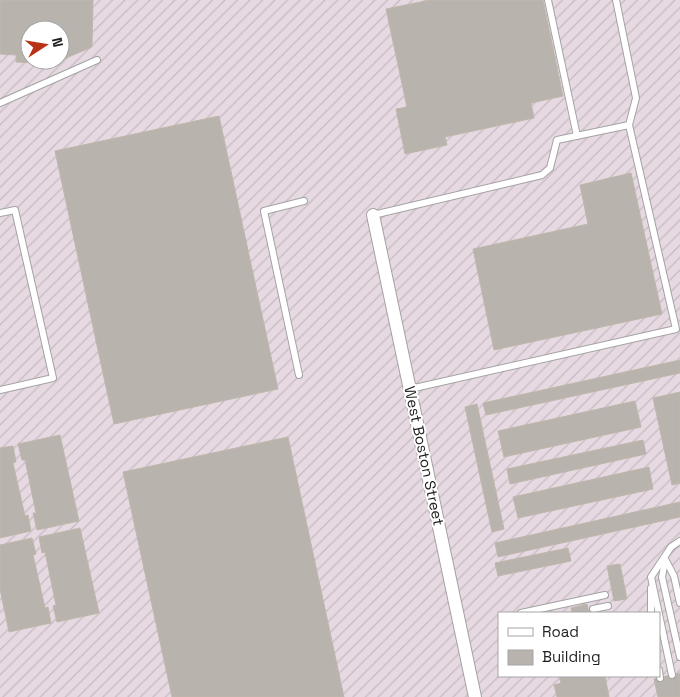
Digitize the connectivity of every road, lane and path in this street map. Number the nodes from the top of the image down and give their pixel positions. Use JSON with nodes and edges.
{"nodes":[{"id":1,"x":548,"y":0,"type":"edge"},
{"id":2,"x":616,"y":0,"type":"edge"},
{"id":3,"x":97,"y":60,"type":"dead end"},
{"id":4,"x":0,"y":103,"type":"edge"},
{"id":5,"x":630,"y":124,"type":"junction"},
{"id":6,"x":577,"y":136,"type":"junction"},
{"id":7,"x":304,"y":201,"type":"dead end"},
{"id":8,"x":0,"y":213,"type":"edge"},
{"id":9,"x":373,"y":215,"type":"joint"},
{"id":10,"x":299,"y":375,"type":"dead end"},
{"id":11,"x":410,"y":389,"type":"junction"},
{"id":12,"x":0,"y":390,"type":"edge"},
{"id":13,"x":680,"y":541,"type":"edge"},
{"id":14,"x":665,"y":560,"type":"junction"},
{"id":15,"x":651,"y":577,"type":"junction"},
{"id":16,"x":606,"y":595,"type":"dead end"},
{"id":17,"x":680,"y":603,"type":"edge"},
{"id":18,"x":593,"y":609,"type":"dead end"},
{"id":19,"x":609,"y":611,"type":"edge"},
{"id":20,"x":526,"y":612,"type":"edge"},
{"id":21,"x":651,"y":612,"type":"edge"},
{"id":22,"x":658,"y":612,"type":"edge"},
{"id":23,"x":660,"y":619,"type":"edge"},
{"id":24,"x":680,"y":657,"type":"edge"},
{"id":25,"x":672,"y":675,"type":"dead end"},
{"id":26,"x":475,"y":697,"type":"edge"}],
"edges":[{"from":1,"to":6,"type":"lane"},
{"from":2,"to":5,"type":"lane"},
{"from":3,"to":4,"type":"lane"},
{"from":5,"to":6,"type":"lane"},
{"from":5,"to":11,"type":"lane"},
{"from":6,"to":9,"type":"lane"},
{"from":7,"to":10,"type":"lane"},
{"from":8,"to":12,"type":"lane"},
{"from":9,"to":11,"type":"street","name":"West Boston Street"},
{"from":11,"to":26,"type":"street","name":"West Boston Street"},
{"from":13,"to":14,"type":"lane"},
{"from":14,"to":15,"type":"lane"},
{"from":14,"to":17,"type":"lane"},
{"from":14,"to":24,"type":"lane"},
{"from":15,"to":21,"type":"lane"},
{"from":15,"to":22,"type":"lane"},
{"from":16,"to":20,"type":"lane"},
{"from":18,"to":19,"type":"lane"},
{"from":23,"to":25,"type":"lane"}]}
